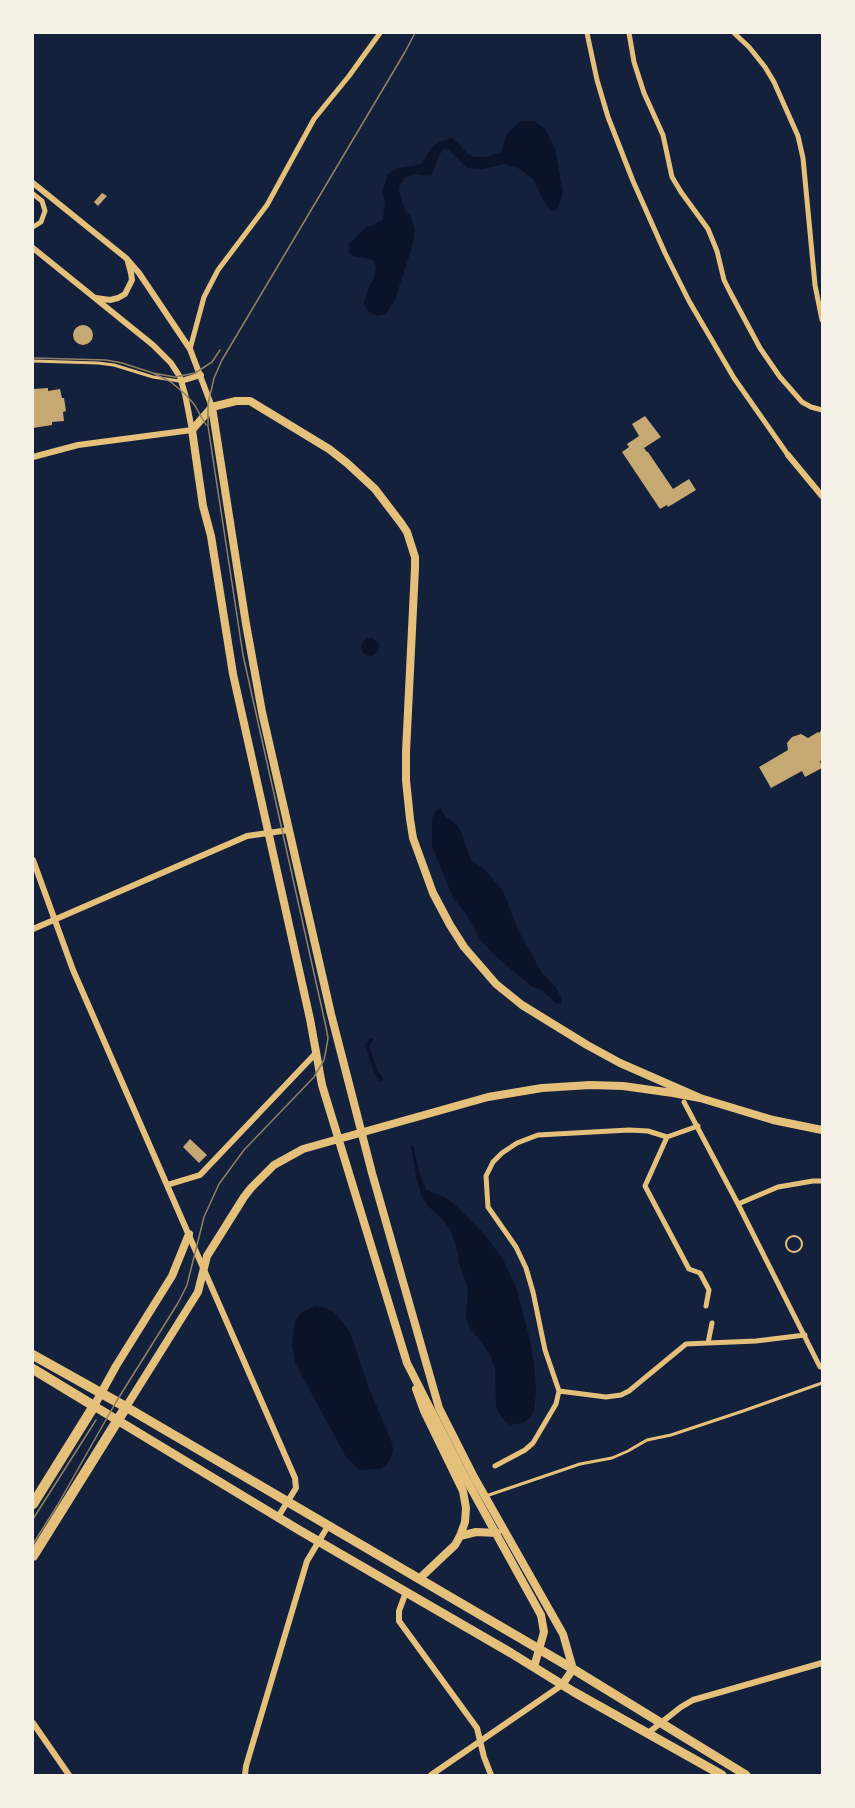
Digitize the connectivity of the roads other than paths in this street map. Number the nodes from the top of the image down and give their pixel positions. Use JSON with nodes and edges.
{"nodes":[{"id":1,"x":380,"y":33,"type":"edge"},
{"id":2,"x":587,"y":33,"type":"edge"},
{"id":3,"x":629,"y":33,"type":"edge"},
{"id":4,"x":734,"y":33,"type":"edge"},
{"id":5,"x":33,"y":183,"type":"edge"},
{"id":6,"x":37,"y":195,"type":"edge"},
{"id":7,"x":33,"y":227,"type":"edge"},
{"id":8,"x":33,"y":248,"type":"edge"},
{"id":9,"x":126,"y":258,"type":"junction"},
{"id":10,"x":93,"y":297,"type":"junction"},
{"id":11,"x":822,"y":320,"type":"edge"},
{"id":12,"x":190,"y":350,"type":"junction"},
{"id":13,"x":33,"y":361,"type":"edge"},
{"id":14,"x":201,"y":375,"type":"junction"},
{"id":15,"x":181,"y":381,"type":"junction"},
{"id":16,"x":212,"y":407,"type":"junction"},
{"id":17,"x":822,"y":410,"type":"edge"},
{"id":18,"x":192,"y":430,"type":"junction"},
{"id":19,"x":789,"y":455,"type":"joint"},
{"id":20,"x":33,"y":457,"type":"edge"},
{"id":21,"x":822,"y":496,"type":"edge"},
{"id":22,"x":289,"y":830,"type":"junction"},
{"id":23,"x":267,"y":833,"type":"junction"},
{"id":24,"x":33,"y":860,"type":"edge"},
{"id":25,"x":54,"y":919,"type":"junction"},
{"id":26,"x":33,"y":929,"type":"edge"},
{"id":27,"x":316,"y":1053,"type":"junction"},
{"id":28,"x":700,"y":1098,"type":"junction"},
{"id":29,"x":684,"y":1102,"type":"dead end"},
{"id":30,"x":698,"y":1126,"type":"junction"},
{"id":31,"x":822,"y":1130,"type":"edge"},
{"id":32,"x":667,"y":1137,"type":"junction"},
{"id":33,"x":822,"y":1181,"type":"edge"},
{"id":34,"x":167,"y":1185,"type":"junction"},
{"id":35,"x":738,"y":1204,"type":"junction"},
{"id":36,"x":189,"y":1234,"type":"junction"},
{"id":37,"x":203,"y":1267,"type":"junction"},
{"id":38,"x":706,"y":1306,"type":"dead end"},
{"id":39,"x":712,"y":1323,"type":"dead end"},
{"id":40,"x":805,"y":1335,"type":"junction"},
{"id":41,"x":708,"y":1343,"type":"junction"},
{"id":42,"x":33,"y":1355,"type":"edge"},
{"id":43,"x":820,"y":1366,"type":"dead end"},
{"id":44,"x":33,"y":1369,"type":"edge"},
{"id":45,"x":412,"y":1371,"type":"junction"},
{"id":46,"x":822,"y":1383,"type":"edge"},
{"id":47,"x":559,"y":1391,"type":"junction"},
{"id":48,"x":100,"y":1393,"type":"junction"},
{"id":49,"x":94,"y":1406,"type":"junction"},
{"id":50,"x":126,"y":1407,"type":"junction"},
{"id":51,"x":118,"y":1421,"type":"junction"},
{"id":52,"x":495,"y":1466,"type":"dead end"},
{"id":53,"x":481,"y":1497,"type":"junction"},
{"id":54,"x":287,"y":1502,"type":"junction"},
{"id":55,"x":33,"y":1504,"type":"edge"},
{"id":56,"x":278,"y":1517,"type":"junction"},
{"id":57,"x":328,"y":1526,"type":"junction"},
{"id":58,"x":496,"y":1532,"type":"junction"},
{"id":59,"x":506,"y":1535,"type":"junction"},
{"id":60,"x":460,"y":1536,"type":"junction"},
{"id":61,"x":318,"y":1541,"type":"junction"},
{"id":62,"x":33,"y":1556,"type":"edge"},
{"id":63,"x":419,"y":1579,"type":"junction"},
{"id":64,"x":406,"y":1592,"type":"junction"},
{"id":65,"x":539,"y":1649,"type":"junction"},
{"id":66,"x":822,"y":1663,"type":"edge"},
{"id":67,"x":534,"y":1667,"type":"junction"},
{"id":68,"x":573,"y":1669,"type":"junction"},
{"id":69,"x":562,"y":1685,"type":"junction"},
{"id":70,"x":662,"y":1722,"type":"junction"},
{"id":71,"x":33,"y":1723,"type":"edge"},
{"id":72,"x":648,"y":1733,"type":"junction"},
{"id":73,"x":481,"y":1740,"type":"junction"},
{"id":74,"x":69,"y":1775,"type":"edge"},
{"id":75,"x":245,"y":1775,"type":"edge"},
{"id":76,"x":431,"y":1775,"type":"edge"},
{"id":77,"x":491,"y":1775,"type":"edge"},
{"id":78,"x":722,"y":1775,"type":"edge"},
{"id":79,"x":746,"y":1775,"type":"edge"}],
"edges":[{"from":1,"to":12,"type":"street"},
{"from":2,"to":19,"type":"street"},
{"from":3,"to":17,"type":"street"},
{"from":4,"to":11,"type":"street"},
{"from":5,"to":9,"type":"street"},
{"from":6,"to":7,"type":"street"},
{"from":8,"to":10,"type":"street"},
{"from":9,"to":10,"type":"street"},
{"from":9,"to":12,"type":"street"},
{"from":10,"to":15,"type":"street"},
{"from":12,"to":14,"type":"street"},
{"from":13,"to":15,"type":"lane"},
{"from":14,"to":15,"type":"street"},
{"from":14,"to":16,"type":"street"},
{"from":15,"to":18,"type":"street"},
{"from":16,"to":18,"type":"street"},
{"from":16,"to":22,"type":"street"},
{"from":16,"to":28,"type":"street"},
{"from":18,"to":20,"type":"street"},
{"from":18,"to":23,"type":"street"},
{"from":19,"to":21,"type":"street"},
{"from":22,"to":23,"type":"street"},
{"from":22,"to":53,"type":"street"},
{"from":23,"to":25,"type":"street"},
{"from":23,"to":27,"type":"street"},
{"from":24,"to":25,"type":"street"},
{"from":25,"to":26,"type":"street"},
{"from":25,"to":34,"type":"street"},
{"from":27,"to":34,"type":"street"},
{"from":27,"to":45,"type":"street"},
{"from":28,"to":31,"type":"street"},
{"from":28,"to":37,"type":"street"},
{"from":29,"to":30,"type":"street"},
{"from":30,"to":32,"type":"street"},
{"from":30,"to":35,"type":"street"},
{"from":32,"to":38,"type":"street"},
{"from":32,"to":47,"type":"street"},
{"from":33,"to":35,"type":"street"},
{"from":34,"to":36,"type":"street"},
{"from":35,"to":40,"type":"street"},
{"from":36,"to":37,"type":"street"},
{"from":36,"to":48,"type":"street"},
{"from":37,"to":50,"type":"street"},
{"from":37,"to":54,"type":"street"},
{"from":39,"to":41,"type":"street"},
{"from":40,"to":41,"type":"street"},
{"from":40,"to":43,"type":"street"},
{"from":41,"to":47,"type":"street"},
{"from":42,"to":48,"type":"main road"},
{"from":44,"to":49,"type":"main road"},
{"from":45,"to":53,"type":"street"},
{"from":45,"to":60,"type":"street"},
{"from":46,"to":53,"type":"lane"},
{"from":47,"to":52,"type":"street"},
{"from":48,"to":49,"type":"street"},
{"from":48,"to":50,"type":"main road"},
{"from":49,"to":51,"type":"main road"},
{"from":49,"to":55,"type":"main road"},
{"from":50,"to":51,"type":"main road"},
{"from":50,"to":54,"type":"main road"},
{"from":51,"to":56,"type":"main road"},
{"from":51,"to":62,"type":"main road"},
{"from":53,"to":58,"type":"street"},
{"from":53,"to":59,"type":"street"},
{"from":54,"to":56,"type":"street"},
{"from":54,"to":57,"type":"main road"},
{"from":56,"to":61,"type":"main road"},
{"from":57,"to":61,"type":"street"},
{"from":57,"to":63,"type":"main road"},
{"from":58,"to":59,"type":"street"},
{"from":58,"to":60,"type":"street"},
{"from":58,"to":65,"type":"street"},
{"from":59,"to":68,"type":"street"},
{"from":60,"to":63,"type":"street"},
{"from":61,"to":64,"type":"main road"},
{"from":61,"to":75,"type":"street"},
{"from":63,"to":65,"type":"main road"},
{"from":64,"to":67,"type":"main road"},
{"from":64,"to":73,"type":"street"},
{"from":65,"to":67,"type":"street"},
{"from":65,"to":68,"type":"main road"},
{"from":66,"to":70,"type":"street"},
{"from":67,"to":69,"type":"main road"},
{"from":68,"to":69,"type":"street"},
{"from":68,"to":70,"type":"main road"},
{"from":69,"to":72,"type":"main road"},
{"from":69,"to":73,"type":"street"},
{"from":70,"to":72,"type":"street"},
{"from":70,"to":79,"type":"main road"},
{"from":71,"to":74,"type":"street"},
{"from":72,"to":78,"type":"main road"},
{"from":73,"to":76,"type":"street"},
{"from":73,"to":77,"type":"street"}]}
